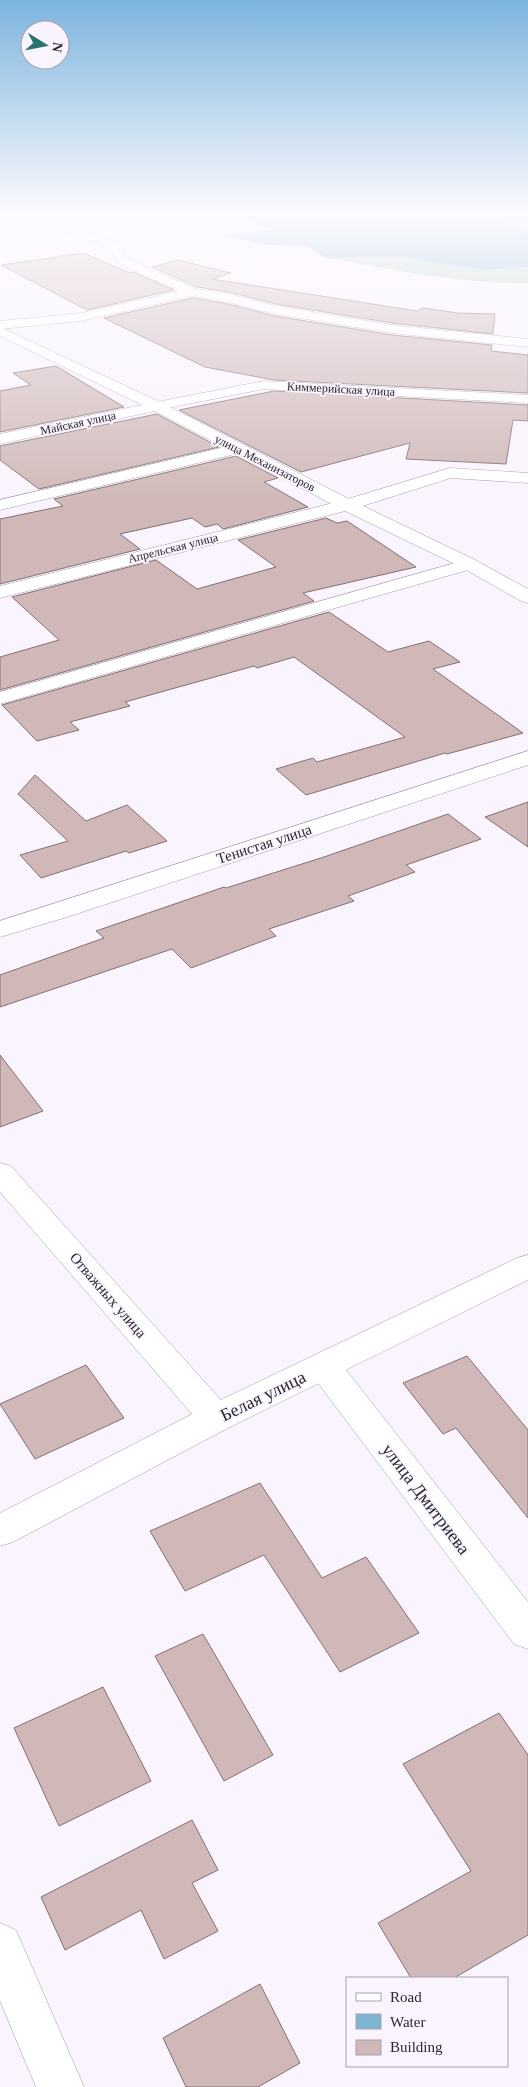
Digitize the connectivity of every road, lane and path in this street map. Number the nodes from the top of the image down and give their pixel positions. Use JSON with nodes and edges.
{"nodes":[{"id":1,"x":102,"y":312,"type":"edge"},
{"id":2,"x":289,"y":312,"type":"edge"},
{"id":3,"x":0,"y":325,"type":"edge"},
{"id":4,"x":0,"y":331,"type":"edge"},
{"id":5,"x":528,"y":343,"type":"edge"},
{"id":6,"x":528,"y":399,"type":"edge"},
{"id":7,"x":156,"y":406,"type":"junction"},
{"id":8,"x":0,"y":439,"type":"edge"},
{"id":9,"x":238,"y":449,"type":"junction"},
{"id":10,"x":528,"y":478,"type":"edge"},
{"id":11,"x":0,"y":505,"type":"edge"},
{"id":12,"x":347,"y":505,"type":"junction"},
{"id":13,"x":469,"y":564,"type":"junction"},
{"id":14,"x":0,"y":592,"type":"edge"},
{"id":15,"x":528,"y":597,"type":"edge"},
{"id":16,"x":0,"y":698,"type":"edge"},
{"id":17,"x":528,"y":758,"type":"edge"},
{"id":18,"x":0,"y":929,"type":"edge"},
{"id":19,"x":0,"y":1173,"type":"edge"},
{"id":20,"x":528,"y":1266,"type":"edge"},
{"id":21,"x":324,"y":1366,"type":"junction"},
{"id":22,"x":216,"y":1418,"type":"junction"},
{"id":23,"x":0,"y":1531,"type":"edge"},
{"id":24,"x":528,"y":1632,"type":"edge"},
{"id":25,"x":0,"y":1946,"type":"edge"},
{"id":26,"x":60,"y":2087,"type":"edge"}],
"edges":[{"from":1,"to":3,"type":"street"},
{"from":2,"to":5,"type":"street"},
{"from":4,"to":7,"type":"street","name":"улица Механизаторов"},
{"from":6,"to":7,"type":"street","name":"Киммерийская улица"},
{"from":7,"to":8,"type":"street","name":"Майская улица"},
{"from":7,"to":9,"type":"street","name":"улица Механизаторов"},
{"from":9,"to":11,"type":"street"},
{"from":9,"to":12,"type":"street","name":"улица Механизаторов"},
{"from":10,"to":12,"type":"street","name":"Апрельская улица"},
{"from":12,"to":13,"type":"street","name":"улица Механизаторов"},
{"from":12,"to":14,"type":"street","name":"Апрельская улица"},
{"from":13,"to":15,"type":"street","name":"улица Механизаторов"},
{"from":13,"to":16,"type":"street"},
{"from":17,"to":18,"type":"street","name":"Тенистая улица"},
{"from":19,"to":22,"type":"street","name":"Отважных улица"},
{"from":20,"to":21,"type":"street","name":"Белая улица"},
{"from":21,"to":22,"type":"street","name":"Белая улица"},
{"from":21,"to":24,"type":"street","name":"улица Дмитриева"},
{"from":22,"to":23,"type":"street","name":"Белая улица"},
{"from":25,"to":26,"type":"street"}]}
